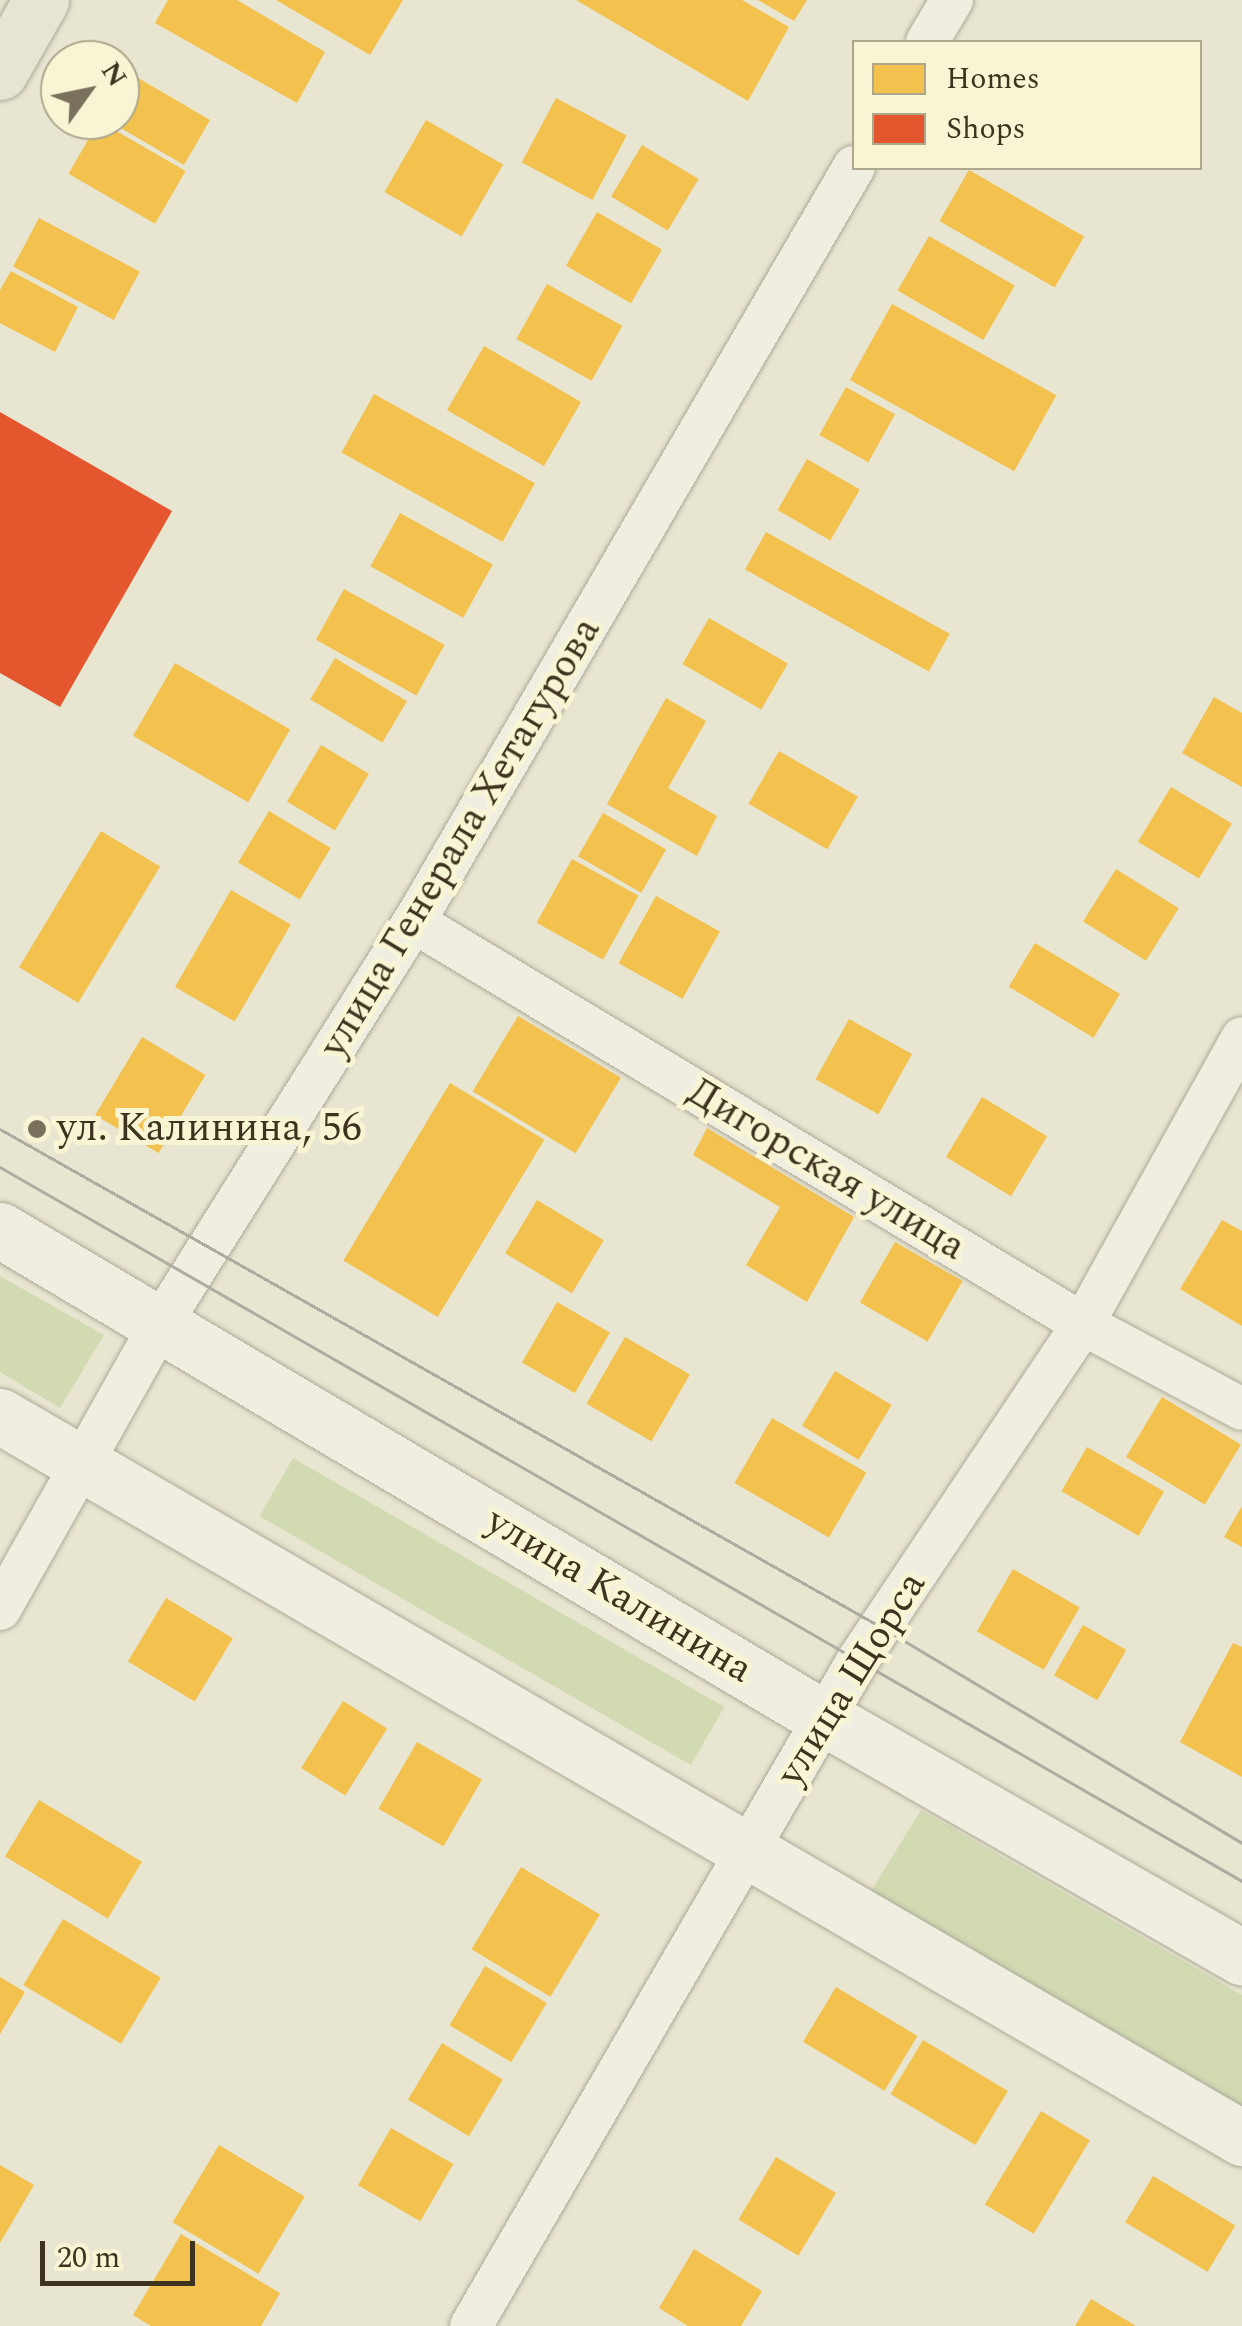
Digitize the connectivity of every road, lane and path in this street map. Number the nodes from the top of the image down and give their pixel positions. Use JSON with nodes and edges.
{"nodes":[{"id":1,"x":42,"y":0,"type":"edge"},
{"id":2,"x":952,"y":0,"type":"edge"},
{"id":3,"x":928,"y":40,"type":"edge"},
{"id":4,"x":0,"y":72,"type":"edge"},
{"id":5,"x":852,"y":170,"type":"edge"},
{"id":6,"x":414,"y":922,"type":"junction"},
{"id":7,"x":1242,"y":1038,"type":"edge"},
{"id":8,"x":0,"y":1230,"type":"edge"},
{"id":9,"x":161,"y":1324,"type":"junction"},
{"id":10,"x":1084,"y":1324,"type":"junction"},
{"id":11,"x":1242,"y":1410,"type":"edge"},
{"id":12,"x":0,"y":1416,"type":"edge"},
{"id":13,"x":81,"y":1466,"type":"junction"},
{"id":14,"x":0,"y":1609,"type":"edge"},
{"id":15,"x":824,"y":1718,"type":"junction"},
{"id":16,"x":744,"y":1853,"type":"junction"},
{"id":17,"x":1242,"y":1957,"type":"edge"},
{"id":18,"x":1242,"y":2138,"type":"edge"},
{"id":19,"x":471,"y":2326,"type":"edge"}],
"edges":[{"from":1,"to":4,"type":"main road"},
{"from":2,"to":3,"type":"street"},
{"from":5,"to":6,"type":"street","name":"улица Генерала Хетагурова"},
{"from":6,"to":9,"type":"street","name":"улица Генерала Хетагурова"},
{"from":6,"to":10,"type":"street","name":"Дигорская улица"},
{"from":7,"to":10,"type":"street","name":"улица Щорса"},
{"from":8,"to":9,"type":"main road","name":"улица Калинина"},
{"from":9,"to":13,"type":"street","name":"улица Генерала Хетагурова"},
{"from":9,"to":15,"type":"main road","name":"улица Калинина"},
{"from":10,"to":11,"type":"street","name":"Дигорская улица"},
{"from":10,"to":15,"type":"street","name":"улица Щорса"},
{"from":12,"to":13,"type":"main road"},
{"from":13,"to":14,"type":"street","name":"улица Генерала Хетагурова"},
{"from":13,"to":16,"type":"main road"},
{"from":15,"to":16,"type":"street","name":"улица Щорса"},
{"from":15,"to":17,"type":"main road","name":"улица Калинина"},
{"from":16,"to":18,"type":"main road"},
{"from":16,"to":19,"type":"street","name":"улица Щорса"}]}
